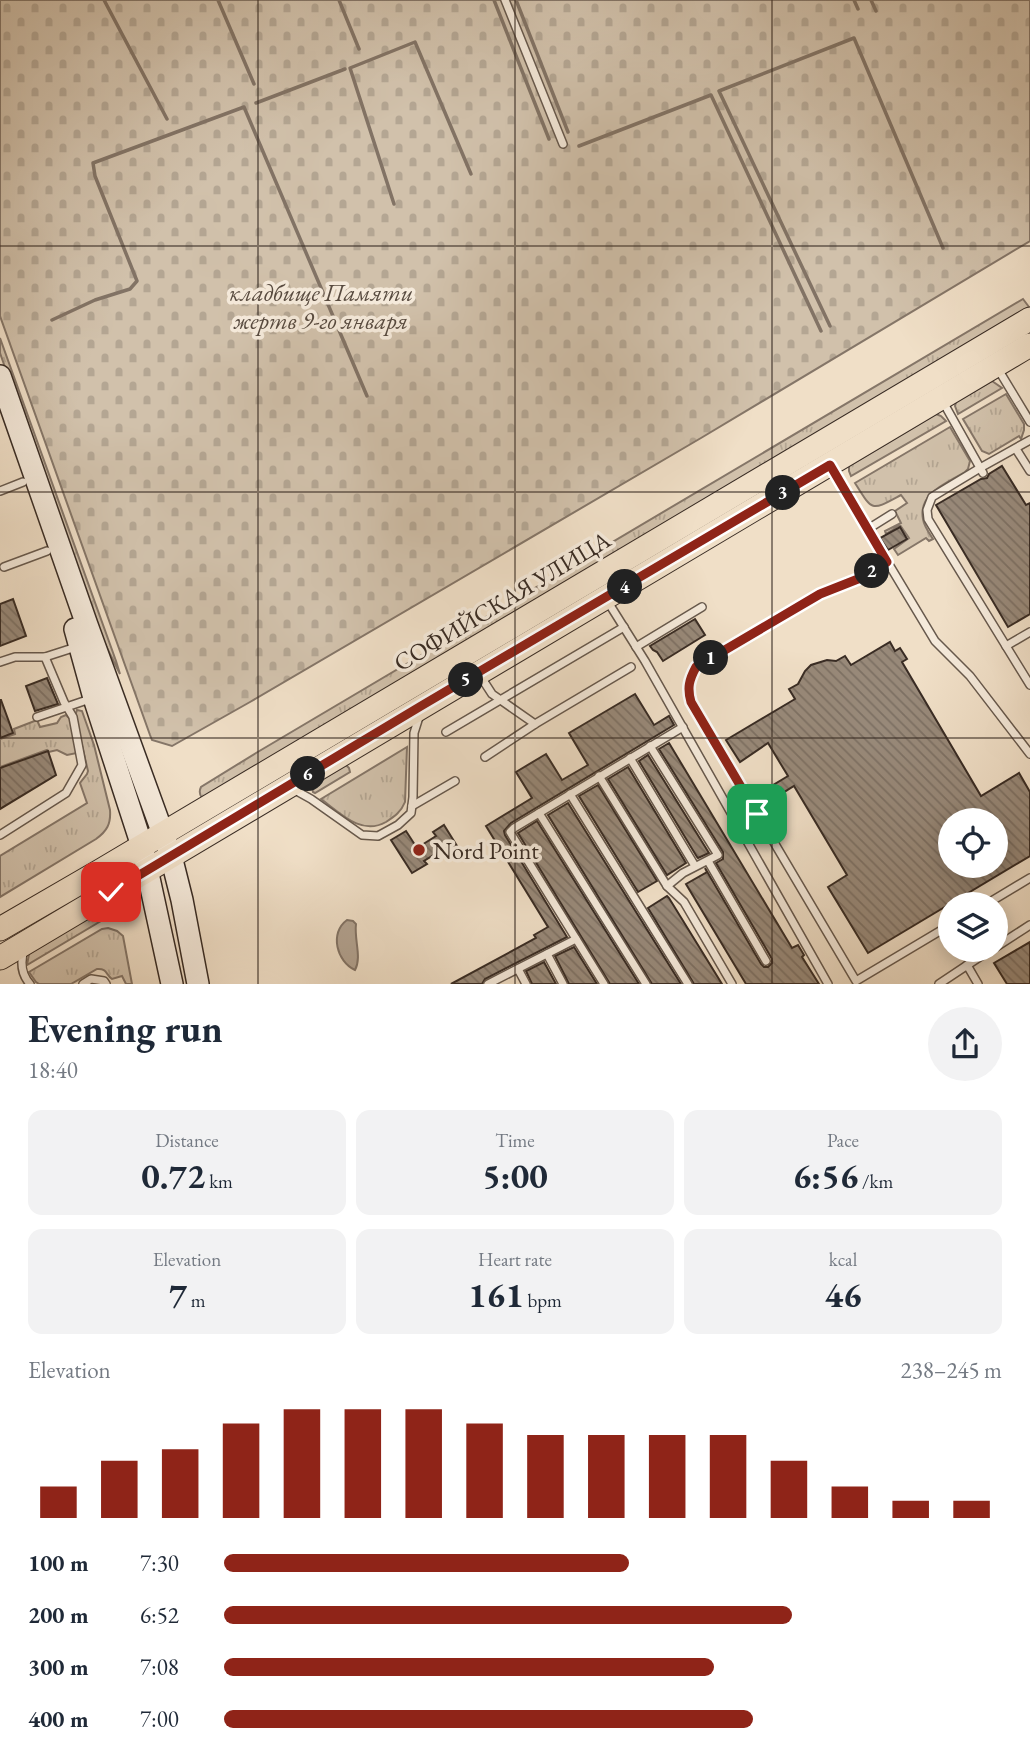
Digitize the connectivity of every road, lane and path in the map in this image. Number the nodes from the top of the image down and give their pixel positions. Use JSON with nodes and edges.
{"nodes":[{"id":1,"x":505,"y":0,"type":"edge"},
{"id":2,"x":563,"y":144,"type":"dead end"},
{"id":3,"x":1030,"y":319,"type":"edge"},
{"id":4,"x":1030,"y":345,"type":"edge"},
{"id":5,"x":990,"y":356,"type":"junction"},
{"id":6,"x":0,"y":376,"type":"edge"},
{"id":7,"x":935,"y":389,"type":"junction"},
{"id":8,"x":0,"y":416,"type":"edge"},
{"id":9,"x":1030,"y":422,"type":"edge"},
{"id":10,"x":1030,"y":440,"type":"edge"},
{"id":11,"x":1016,"y":449,"type":"junction"},
{"id":12,"x":830,"y":465,"type":"junction"},
{"id":13,"x":981,"y":470,"type":"junction"},
{"id":14,"x":1030,"y":471,"type":"edge"},
{"id":15,"x":23,"y":482,"type":"junction"},
{"id":16,"x":0,"y":491,"type":"edge"},
{"id":17,"x":892,"y":514,"type":"dead end"},
{"id":18,"x":868,"y":529,"type":"junction"},
{"id":19,"x":47,"y":551,"type":"junction"},
{"id":20,"x":887,"y":562,"type":"junction"},
{"id":21,"x":4,"y":567,"type":"dead end"},
{"id":22,"x":593,"y":578,"type":"junction"},
{"id":23,"x":606,"y":598,"type":"junction"},
{"id":24,"x":702,"y":607,"type":"dead end"},
{"id":25,"x":624,"y":627,"type":"junction"},
{"id":26,"x":1030,"y":632,"type":"edge"},
{"id":27,"x":80,"y":645,"type":"junction"},
{"id":28,"x":1006,"y":646,"type":"junction"},
{"id":29,"x":636,"y":647,"type":"junction"},
{"id":30,"x":45,"y":657,"type":"junction"},
{"id":31,"x":0,"y":662,"type":"edge"},
{"id":32,"x":472,"y":662,"type":"junction"},
{"id":33,"x":631,"y":667,"type":"dead end"},
{"id":34,"x":1030,"y":685,"type":"edge"},
{"id":35,"x":94,"y":698,"type":"junction"},
{"id":36,"x":501,"y":699,"type":"junction"},
{"id":37,"x":421,"y":706,"type":"junction"},
{"id":38,"x":67,"y":708,"type":"junction"},
{"id":39,"x":37,"y":717,"type":"dead end"},
{"id":40,"x":535,"y":724,"type":"junction"},
{"id":41,"x":683,"y":727,"type":"junction"},
{"id":42,"x":446,"y":732,"type":"dead end"},
{"id":43,"x":650,"y":746,"type":"junction"},
{"id":44,"x":1030,"y":754,"type":"edge"},
{"id":45,"x":485,"y":757,"type":"dead end"},
{"id":46,"x":629,"y":758,"type":"junction"},
{"id":47,"x":276,"y":766,"type":"junction"},
{"id":48,"x":599,"y":776,"type":"junction"},
{"id":49,"x":455,"y":781,"type":"dead end"},
{"id":50,"x":288,"y":786,"type":"junction"},
{"id":51,"x":570,"y":794,"type":"junction"},
{"id":52,"x":412,"y":806,"type":"junction"},
{"id":53,"x":539,"y":813,"type":"junction"},
{"id":54,"x":163,"y":833,"type":"junction"},
{"id":55,"x":0,"y":835,"type":"edge"},
{"id":56,"x":142,"y":846,"type":"junction"},
{"id":57,"x":171,"y":856,"type":"junction"},
{"id":58,"x":708,"y":861,"type":"junction"},
{"id":59,"x":695,"y":866,"type":"junction"},
{"id":60,"x":148,"y":870,"type":"junction"},
{"id":61,"x":1030,"y":878,"type":"edge"},
{"id":62,"x":667,"y":886,"type":"junction"},
{"id":63,"x":1007,"y":892,"type":"edge"},
{"id":64,"x":1030,"y":925,"type":"edge"},
{"id":65,"x":0,"y":929,"type":"edge"},
{"id":66,"x":938,"y":932,"type":"edge"},
{"id":67,"x":576,"y":939,"type":"junction"},
{"id":68,"x":1008,"y":939,"type":"edge"},
{"id":69,"x":26,"y":942,"type":"junction"},
{"id":70,"x":547,"y":954,"type":"junction"},
{"id":71,"x":0,"y":958,"type":"edge"},
{"id":72,"x":766,"y":961,"type":"dead end"},
{"id":73,"x":972,"y":962,"type":"edge"},
{"id":74,"x":967,"y":965,"type":"junction"},
{"id":75,"x":518,"y":969,"type":"junction"},
{"id":76,"x":30,"y":984,"type":"edge"},
{"id":77,"x":83,"y":984,"type":"edge"},
{"id":78,"x":106,"y":984,"type":"edge"},
{"id":79,"x":172,"y":984,"type":"edge"},
{"id":80,"x":198,"y":984,"type":"edge"},
{"id":81,"x":488,"y":984,"type":"edge"},
{"id":82,"x":526,"y":984,"type":"edge"},
{"id":83,"x":563,"y":984,"type":"edge"},
{"id":84,"x":604,"y":984,"type":"edge"},
{"id":85,"x":646,"y":984,"type":"edge"},
{"id":86,"x":688,"y":984,"type":"edge"},
{"id":87,"x":732,"y":984,"type":"edge"},
{"id":88,"x":828,"y":984,"type":"edge"},
{"id":89,"x":939,"y":984,"type":"edge"},
{"id":90,"x":978,"y":984,"type":"edge"}],
"edges":[{"from":1,"to":2,"type":"lane"},
{"from":3,"to":5,"type":"main road","name":"СОФИЙСКАЯ УЛИЦА"},
{"from":4,"to":5,"type":"main road","name":"СОФИЙСКАЯ УЛИЦА"},
{"from":5,"to":7,"type":"main road","name":"СОФИЙСКАЯ УЛИЦА"},
{"from":5,"to":9,"type":"lane"},
{"from":6,"to":54,"type":"main road"},
{"from":7,"to":12,"type":"main road","name":"СОФИЙСКАЯ УЛИЦА"},
{"from":7,"to":13,"type":"lane"},
{"from":7,"to":22,"type":"main road","name":"СОФИЙСКАЯ УЛИЦА"},
{"from":8,"to":15,"type":"main road"},
{"from":10,"to":11,"type":"lane"},
{"from":11,"to":13,"type":"lane"},
{"from":11,"to":14,"type":"lane"},
{"from":12,"to":18,"type":"lane"},
{"from":12,"to":23,"type":"main road","name":"СОФИЙСКАЯ УЛИЦА"},
{"from":13,"to":28,"type":"lane"},
{"from":15,"to":16,"type":"lane"},
{"from":15,"to":19,"type":"main road"},
{"from":17,"to":18,"type":"lane"},
{"from":18,"to":20,"type":"lane"},
{"from":19,"to":21,"type":"lane"},
{"from":19,"to":27,"type":"main road"},
{"from":20,"to":44,"type":"lane"},
{"from":20,"to":66,"type":"lane"},
{"from":22,"to":23,"type":"lane"},
{"from":22,"to":32,"type":"main road","name":"СОФИЙСКАЯ УЛИЦА"},
{"from":23,"to":25,"type":"lane"},
{"from":23,"to":32,"type":"main road","name":"СОФИЙСКАЯ УЛИЦА"},
{"from":24,"to":29,"type":"lane"},
{"from":25,"to":29,"type":"lane"},
{"from":25,"to":36,"type":"lane"},
{"from":26,"to":28,"type":"lane"},
{"from":27,"to":30,"type":"lane"},
{"from":27,"to":35,"type":"main road"},
{"from":28,"to":34,"type":"lane"},
{"from":29,"to":41,"type":"lane"},
{"from":30,"to":31,"type":"lane"},
{"from":30,"to":38,"type":"lane"},
{"from":32,"to":36,"type":"lane"},
{"from":32,"to":37,"type":"main road","name":"СОФИЙСКАЯ УЛИЦА"},
{"from":32,"to":47,"type":"main road","name":"СОФИЙСКАЯ УЛИЦА"},
{"from":33,"to":40,"type":"lane"},
{"from":35,"to":38,"type":"lane"},
{"from":35,"to":56,"type":"main road"},
{"from":36,"to":40,"type":"lane"},
{"from":36,"to":42,"type":"lane"},
{"from":37,"to":50,"type":"main road","name":"СОФИЙСКАЯ УЛИЦА"},
{"from":37,"to":52,"type":"lane"},
{"from":38,"to":39,"type":"lane"},
{"from":38,"to":55,"type":"lane"},
{"from":40,"to":45,"type":"lane"},
{"from":41,"to":43,"type":"lane"},
{"from":41,"to":88,"type":"lane"},
{"from":43,"to":46,"type":"lane"},
{"from":43,"to":58,"type":"lane"},
{"from":46,"to":48,"type":"lane"},
{"from":46,"to":59,"type":"lane"},
{"from":47,"to":50,"type":"lane"},
{"from":47,"to":54,"type":"main road","name":"СОФИЙСКАЯ УЛИЦА"},
{"from":48,"to":51,"type":"lane"},
{"from":48,"to":62,"type":"lane"},
{"from":49,"to":52,"type":"lane"},
{"from":50,"to":52,"type":"lane"},
{"from":50,"to":57,"type":"main road","name":"СОФИЙСКАЯ УЛИЦА"},
{"from":51,"to":53,"type":"lane"},
{"from":51,"to":86,"type":"lane"},
{"from":53,"to":67,"type":"lane"},
{"from":53,"to":85,"type":"lane"},
{"from":54,"to":56,"type":"main road","name":"СОФИЙСКАЯ УЛИЦА"},
{"from":54,"to":57,"type":"main road"},
{"from":56,"to":60,"type":"main road"},
{"from":56,"to":65,"type":"main road","name":"СОФИЙСКАЯ УЛИЦА"},
{"from":57,"to":60,"type":"main road","name":"СОФИЙСКАЯ УЛИЦА"},
{"from":57,"to":80,"type":"main road"},
{"from":58,"to":59,"type":"lane"},
{"from":58,"to":72,"type":"lane"},
{"from":59,"to":62,"type":"lane"},
{"from":60,"to":69,"type":"main road","name":"СОФИЙСКАЯ УЛИЦА"},
{"from":60,"to":79,"type":"main road"},
{"from":61,"to":63,"type":"lane"},
{"from":62,"to":87,"type":"lane"},
{"from":64,"to":68,"type":"lane"},
{"from":67,"to":70,"type":"lane"},
{"from":67,"to":84,"type":"lane"},
{"from":69,"to":71,"type":"main road","name":"СОФИЙСКАЯ УЛИЦА"},
{"from":69,"to":76,"type":"lane"},
{"from":70,"to":75,"type":"lane"},
{"from":70,"to":83,"type":"lane"},
{"from":73,"to":74,"type":"lane"},
{"from":74,"to":89,"type":"lane"},
{"from":74,"to":90,"type":"lane"},
{"from":75,"to":81,"type":"lane"},
{"from":75,"to":82,"type":"lane"},
{"from":77,"to":78,"type":"lane"}]}
